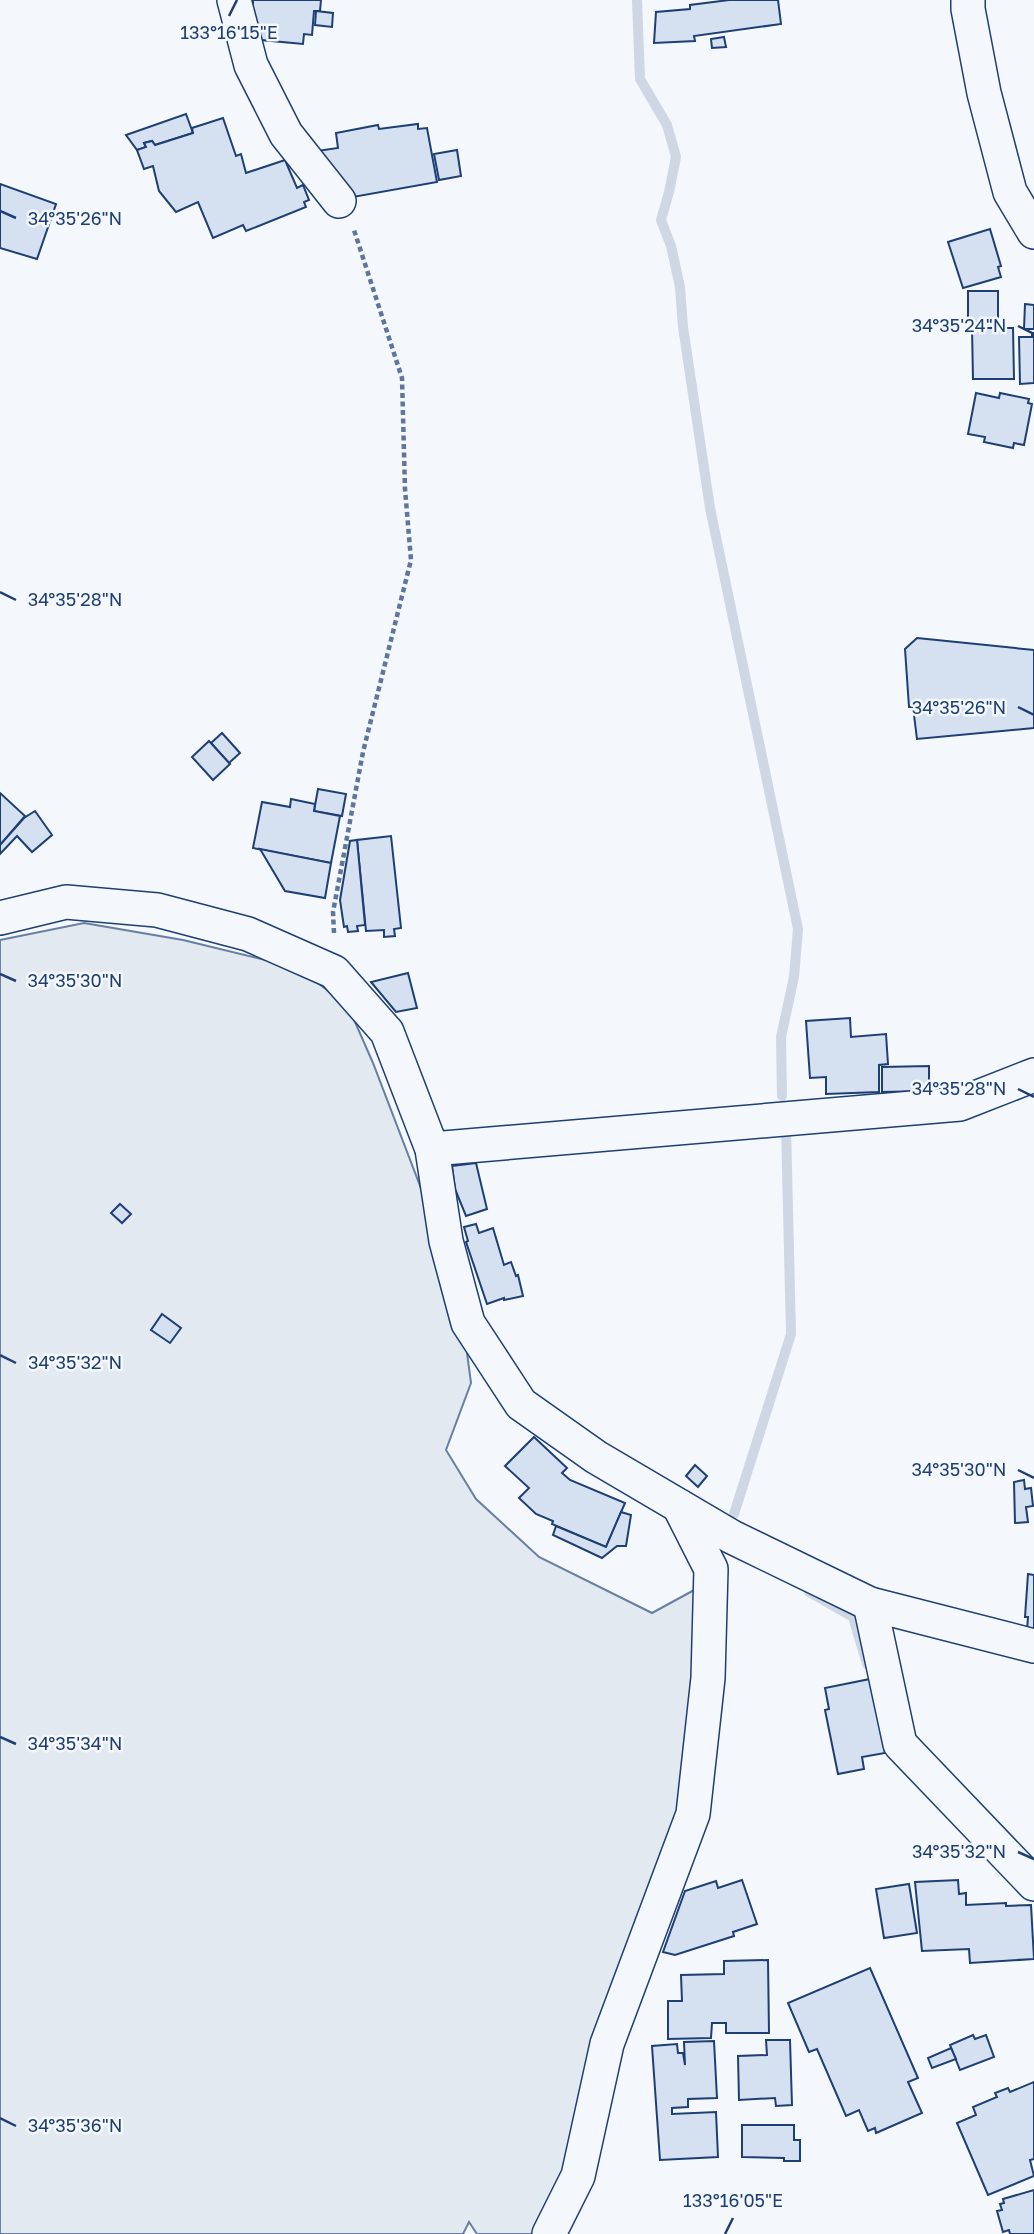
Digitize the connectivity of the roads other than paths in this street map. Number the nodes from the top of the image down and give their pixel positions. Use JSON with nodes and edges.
{"nodes":[{"id":1,"x":234,"y":0,"type":"edge"},
{"id":2,"x":968,"y":0,"type":"edge"},
{"id":3,"x":339,"y":201,"type":"road end"},
{"id":4,"x":1034,"y":232,"type":"edge"},
{"id":5,"x":0,"y":918,"type":"edge"},
{"id":6,"x":1034,"y":1075,"type":"edge"},
{"id":7,"x":432,"y":1149,"type":"junction"},
{"id":8,"x":679,"y":1506,"type":"junction"},
{"id":9,"x":870,"y":1604,"type":"junction"},
{"id":10,"x":1034,"y":1646,"type":"edge"},
{"id":11,"x":1034,"y":1884,"type":"edge"},
{"id":12,"x":548,"y":2234,"type":"edge"}],
"edges":[{"from":1,"to":3,"type":"street"},
{"from":2,"to":4,"type":"street"},
{"from":5,"to":7,"type":"street"},
{"from":6,"to":7,"type":"street"},
{"from":7,"to":8,"type":"street"},
{"from":8,"to":9,"type":"street"},
{"from":8,"to":12,"type":"street"},
{"from":9,"to":10,"type":"street"},
{"from":9,"to":11,"type":"street"}]}
